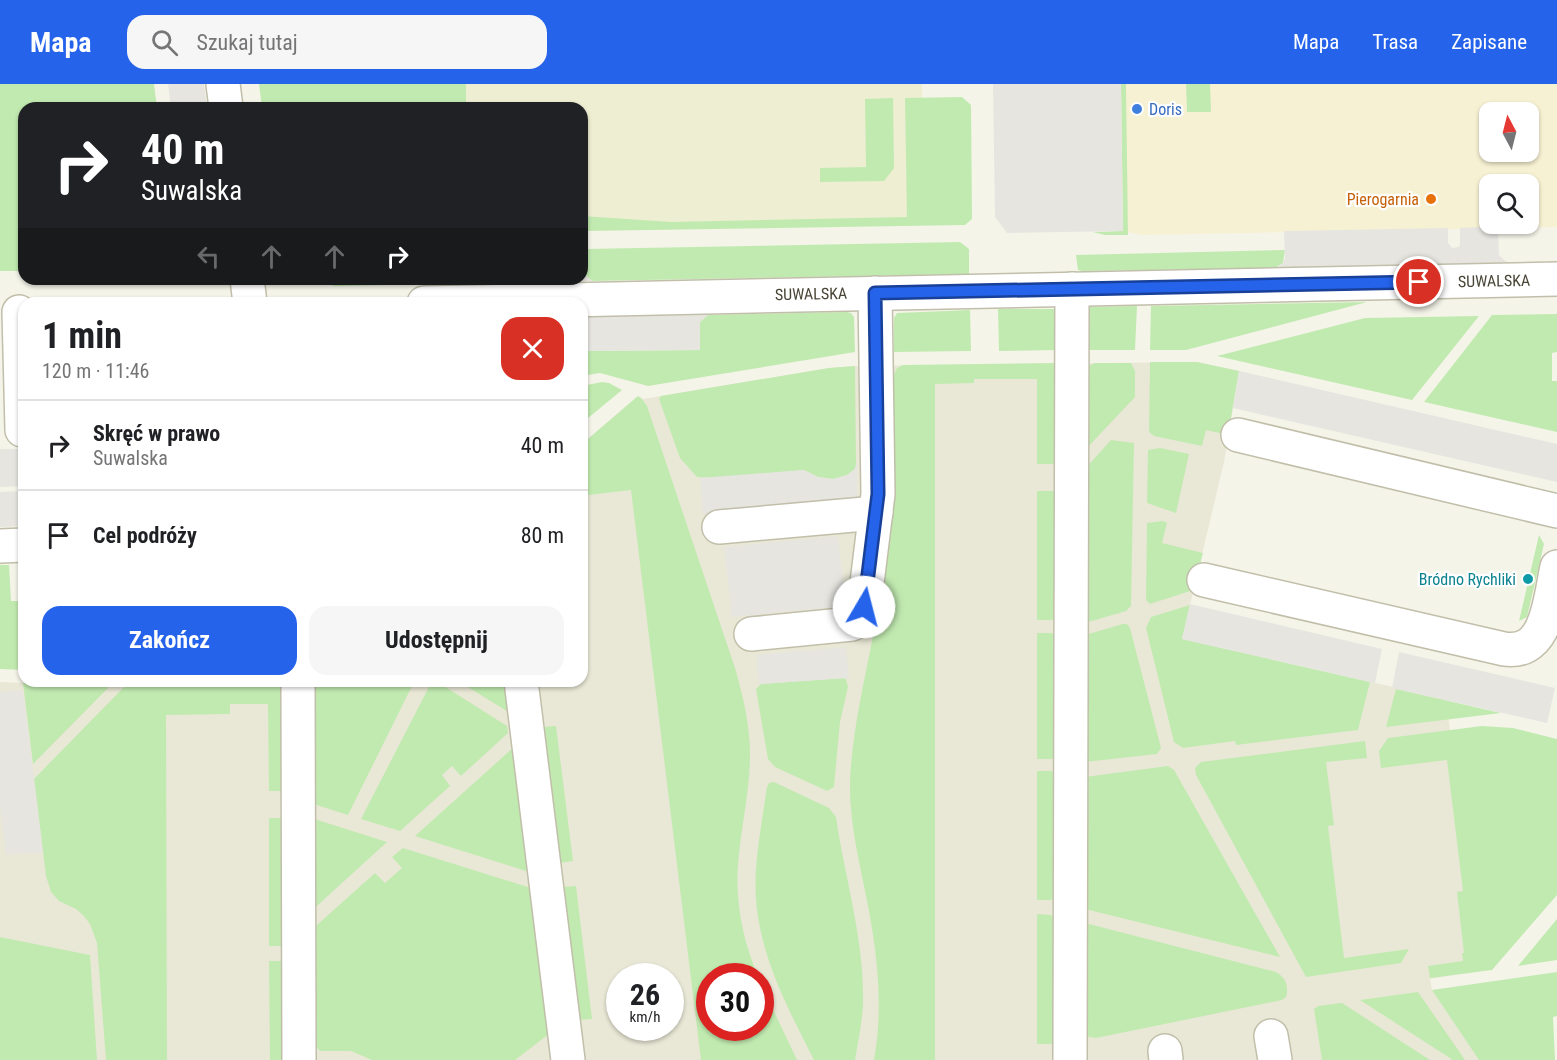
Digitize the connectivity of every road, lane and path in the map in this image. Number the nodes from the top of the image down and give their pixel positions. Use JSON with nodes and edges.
{"nodes":[{"id":1,"x":223,"y":84,"type":"edge"},
{"id":2,"x":225,"y":102,"type":"edge"},
{"id":3,"x":1557,"y":279,"type":"edge"},
{"id":4,"x":1072,"y":289,"type":"junction"},
{"id":5,"x":875,"y":293,"type":"junction"},
{"id":6,"x":588,"y":300,"type":"edge"},
{"id":7,"x":14,"y":313,"type":"edge"},
{"id":8,"x":15,"y":431,"type":"edge"},
{"id":9,"x":1238,"y":435,"type":"dead end"},
{"id":10,"x":1557,"y":511,"type":"edge"},
{"id":11,"x":876,"y":513,"type":"junction"},
{"id":12,"x":719,"y":527,"type":"dead end"},
{"id":13,"x":18,"y":545,"type":"edge"},
{"id":14,"x":0,"y":546,"type":"edge"},
{"id":15,"x":1557,"y":567,"type":"edge"},
{"id":16,"x":1204,"y":580,"type":"dead end"},
{"id":17,"x":751,"y":634,"type":"dead end"},
{"id":18,"x":298,"y":687,"type":"edge"},
{"id":19,"x":523,"y":687,"type":"edge"},
{"id":20,"x":299,"y":1060,"type":"edge"},
{"id":21,"x":568,"y":1060,"type":"edge"},
{"id":22,"x":1070,"y":1060,"type":"edge"}],
"edges":[{"from":1,"to":2,"type":"street"},
{"from":3,"to":4,"type":"street","name":"SUWALSKA"},
{"from":4,"to":5,"type":"street","name":"SUWALSKA"},
{"from":4,"to":22,"type":"street"},
{"from":5,"to":6,"type":"street","name":"SUWALSKA"},
{"from":5,"to":11,"type":"street"},
{"from":7,"to":8,"type":"street"},
{"from":9,"to":10,"type":"street"},
{"from":11,"to":12,"type":"street"},
{"from":11,"to":17,"type":"street"},
{"from":13,"to":14,"type":"street"},
{"from":15,"to":16,"type":"street"},
{"from":18,"to":20,"type":"street"},
{"from":19,"to":21,"type":"street"}]}
